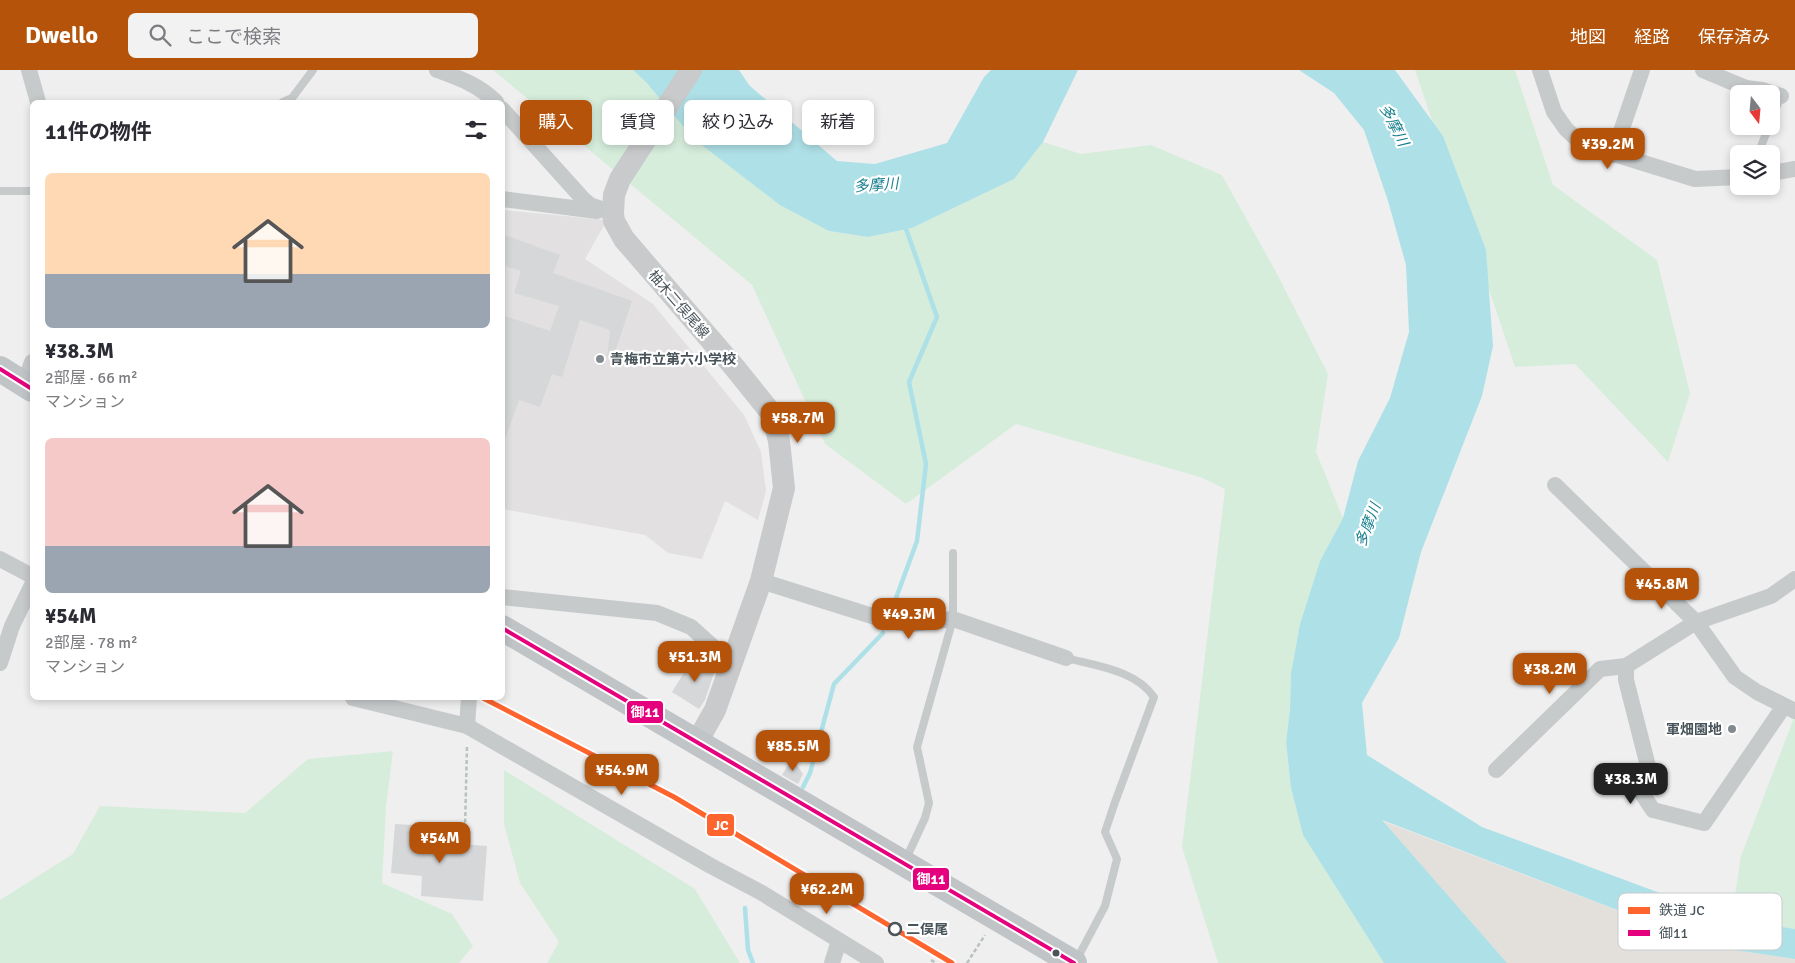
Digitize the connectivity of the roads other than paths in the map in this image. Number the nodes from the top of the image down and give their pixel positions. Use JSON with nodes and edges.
{"nodes":[{"id":1,"x":29,"y":70,"type":"edge"},
{"id":2,"x":313,"y":70,"type":"edge"},
{"id":3,"x":437,"y":70,"type":"edge"},
{"id":4,"x":691,"y":70,"type":"edge"},
{"id":5,"x":1540,"y":70,"type":"edge"},
{"id":6,"x":1642,"y":70,"type":"edge"},
{"id":7,"x":1703,"y":70,"type":"edge"},
{"id":8,"x":1781,"y":96,"type":"edge"},
{"id":9,"x":37,"y":100,"type":"edge"},
{"id":10,"x":287,"y":100,"type":"edge"},
{"id":11,"x":494,"y":100,"type":"edge"},
{"id":12,"x":505,"y":112,"type":"edge"},
{"id":13,"x":1613,"y":154,"type":"junction"},
{"id":14,"x":1795,"y":169,"type":"edge"},
{"id":15,"x":1780,"y":172,"type":"edge"},
{"id":16,"x":1730,"y":178,"type":"edge"},
{"id":17,"x":0,"y":190,"type":"edge"},
{"id":18,"x":30,"y":191,"type":"edge"},
{"id":19,"x":505,"y":199,"type":"edge"},
{"id":20,"x":613,"y":213,"type":"junction"},
{"id":21,"x":0,"y":368,"type":"edge"},
{"id":22,"x":30,"y":378,"type":"edge"},
{"id":23,"x":1555,"y":485,"type":"dead end"},
{"id":24,"x":953,"y":553,"type":"dead end"},
{"id":25,"x":0,"y":559,"type":"edge"},
{"id":26,"x":1795,"y":579,"type":"edge"},
{"id":27,"x":761,"y":581,"type":"junction"},
{"id":28,"x":30,"y":583,"type":"edge"},
{"id":29,"x":30,"y":589,"type":"edge"},
{"id":30,"x":505,"y":597,"type":"edge"},
{"id":31,"x":952,"y":619,"type":"junction"},
{"id":32,"x":1696,"y":622,"type":"junction"},
{"id":33,"x":505,"y":630,"type":"edge"},
{"id":34,"x":1066,"y":658,"type":"joint"},
{"id":35,"x":0,"y":663,"type":"edge"},
{"id":36,"x":732,"y":663,"type":"junction"},
{"id":37,"x":1626,"y":666,"type":"junction"},
{"id":38,"x":361,"y":700,"type":"edge"},
{"id":39,"x":469,"y":700,"type":"edge"},
{"id":40,"x":1789,"y":708,"type":"edge"},
{"id":41,"x":467,"y":726,"type":"junction"},
{"id":42,"x":697,"y":742,"type":"junction"},
{"id":43,"x":1496,"y":770,"type":"dead end"},
{"id":44,"x":904,"y":864,"type":"junction"},
{"id":45,"x":839,"y":941,"type":"junction"},
{"id":46,"x":832,"y":963,"type":"edge"},
{"id":47,"x":876,"y":963,"type":"edge"},
{"id":48,"x":1074,"y":963,"type":"edge"}],
"edges":[{"from":1,"to":9,"type":"street"},
{"from":2,"to":10,"type":"lane"},
{"from":3,"to":11,"type":"street"},
{"from":4,"to":20,"type":"main road"},
{"from":5,"to":13,"type":"street"},
{"from":6,"to":13,"type":"street"},
{"from":7,"to":8,"type":"street"},
{"from":12,"to":20,"type":"street"},
{"from":13,"to":16,"type":"street"},
{"from":14,"to":15,"type":"street"},
{"from":17,"to":18,"type":"lane"},
{"from":19,"to":20,"type":"street"},
{"from":20,"to":27,"type":"main road","name":"柚木二俣尾線"},
{"from":21,"to":22,"type":"highway"},
{"from":23,"to":32,"type":"street"},
{"from":24,"to":31,"type":"lane"},
{"from":25,"to":28,"type":"street"},
{"from":26,"to":32,"type":"street"},
{"from":27,"to":31,"type":"street"},
{"from":27,"to":36,"type":"main road","name":"柚木二俣尾線"},
{"from":29,"to":35,"type":"street"},
{"from":30,"to":36,"type":"street"},
{"from":31,"to":34,"type":"street"},
{"from":31,"to":44,"type":"lane"},
{"from":32,"to":37,"type":"street"},
{"from":32,"to":40,"type":"street"},
{"from":33,"to":42,"type":"highway"},
{"from":34,"to":48,"type":"lane"},
{"from":36,"to":42,"type":"main road","name":"柚木二俣尾線"},
{"from":37,"to":40,"type":"street"},
{"from":37,"to":43,"type":"street"},
{"from":38,"to":41,"type":"street"},
{"from":39,"to":41,"type":"street"},
{"from":41,"to":45,"type":"street"},
{"from":42,"to":44,"type":"highway"},
{"from":44,"to":48,"type":"highway"},
{"from":45,"to":46,"type":"street"},
{"from":45,"to":47,"type":"street"}]}
